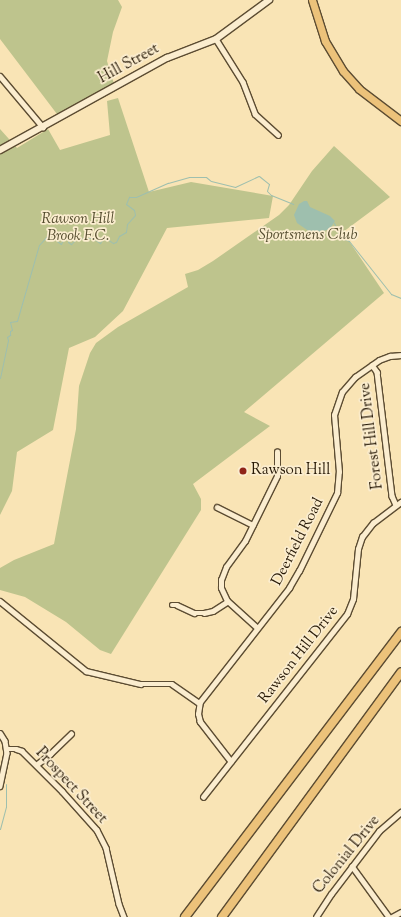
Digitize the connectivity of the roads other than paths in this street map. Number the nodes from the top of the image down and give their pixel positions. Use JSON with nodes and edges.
{"nodes":[{"id":1,"x":269,"y":0,"type":"edge"},
{"id":2,"x":312,"y":0,"type":"edge"},
{"id":3,"x":216,"y":39,"type":"junction"},
{"id":4,"x":0,"y":76,"type":"edge"},
{"id":5,"x":401,"y":121,"type":"edge"},
{"id":6,"x":43,"y":127,"type":"junction"},
{"id":7,"x":278,"y":135,"type":"dead end"},
{"id":8,"x":0,"y":150,"type":"edge"},
{"id":9,"x":401,"y":355,"type":"edge"},
{"id":10,"x":372,"y":365,"type":"junction"},
{"id":11,"x":277,"y":452,"type":"dead end"},
{"id":12,"x":401,"y":502,"type":"edge"},
{"id":13,"x":396,"y":505,"type":"junction"},
{"id":14,"x":217,"y":507,"type":"dead end"},
{"id":15,"x":253,"y":525,"type":"junction"},
{"id":16,"x":0,"y":601,"type":"edge"},
{"id":17,"x":227,"y":602,"type":"junction"},
{"id":18,"x":172,"y":605,"type":"dead end"},
{"id":19,"x":257,"y":628,"type":"junction"},
{"id":20,"x":401,"y":632,"type":"edge"},
{"id":21,"x":401,"y":672,"type":"edge"},
{"id":22,"x":199,"y":703,"type":"junction"},
{"id":23,"x":0,"y":733,"type":"edge"},
{"id":24,"x":71,"y":734,"type":"dead end"},
{"id":25,"x":7,"y":749,"type":"junction"},
{"id":26,"x":231,"y":762,"type":"junction"},
{"id":27,"x":36,"y":765,"type":"junction"},
{"id":28,"x":0,"y":786,"type":"edge"},
{"id":29,"x":203,"y":797,"type":"dead end"},
{"id":30,"x":401,"y":812,"type":"edge"},
{"id":31,"x":352,"y":866,"type":"junction"},
{"id":32,"x":401,"y":912,"type":"edge"},
{"id":33,"x":124,"y":917,"type":"edge"},
{"id":34,"x":184,"y":917,"type":"edge"},
{"id":35,"x":222,"y":917,"type":"edge"},
{"id":36,"x":316,"y":917,"type":"edge"},
{"id":37,"x":390,"y":917,"type":"edge"}],
"edges":[{"from":1,"to":3,"type":"street","name":"Hill Street"},
{"from":2,"to":5,"type":"main road"},
{"from":3,"to":6,"type":"street","name":"Hill Street"},
{"from":3,"to":7,"type":"street"},
{"from":4,"to":6,"type":"street"},
{"from":6,"to":8,"type":"street","name":"Hill Street"},
{"from":9,"to":10,"type":"street","name":"Deerfield Road"},
{"from":10,"to":13,"type":"street","name":"Forest Hill Drive"},
{"from":10,"to":19,"type":"street","name":"Deerfield Road"},
{"from":11,"to":15,"type":"street"},
{"from":12,"to":13,"type":"street","name":"Rawson Hill Drive"},
{"from":13,"to":26,"type":"street","name":"Rawson Hill Drive"},
{"from":14,"to":15,"type":"street"},
{"from":15,"to":17,"type":"street"},
{"from":16,"to":22,"type":"street"},
{"from":17,"to":18,"type":"street"},
{"from":17,"to":19,"type":"street"},
{"from":19,"to":22,"type":"street","name":"Deerfield Road"},
{"from":20,"to":34,"type":"highway"},
{"from":21,"to":35,"type":"highway"},
{"from":22,"to":26,"type":"street"},
{"from":23,"to":25,"type":"street"},
{"from":24,"to":27,"type":"street"},
{"from":25,"to":27,"type":"street","name":"Prospect Street"},
{"from":25,"to":28,"type":"street"},
{"from":26,"to":29,"type":"street","name":"Rawson Hill Drive"},
{"from":27,"to":33,"type":"street","name":"Prospect Street"},
{"from":30,"to":31,"type":"street","name":"Colonial Drive"},
{"from":31,"to":36,"type":"street","name":"Colonial Drive"},
{"from":31,"to":37,"type":"street"},
{"from":32,"to":37,"type":"street"}]}
